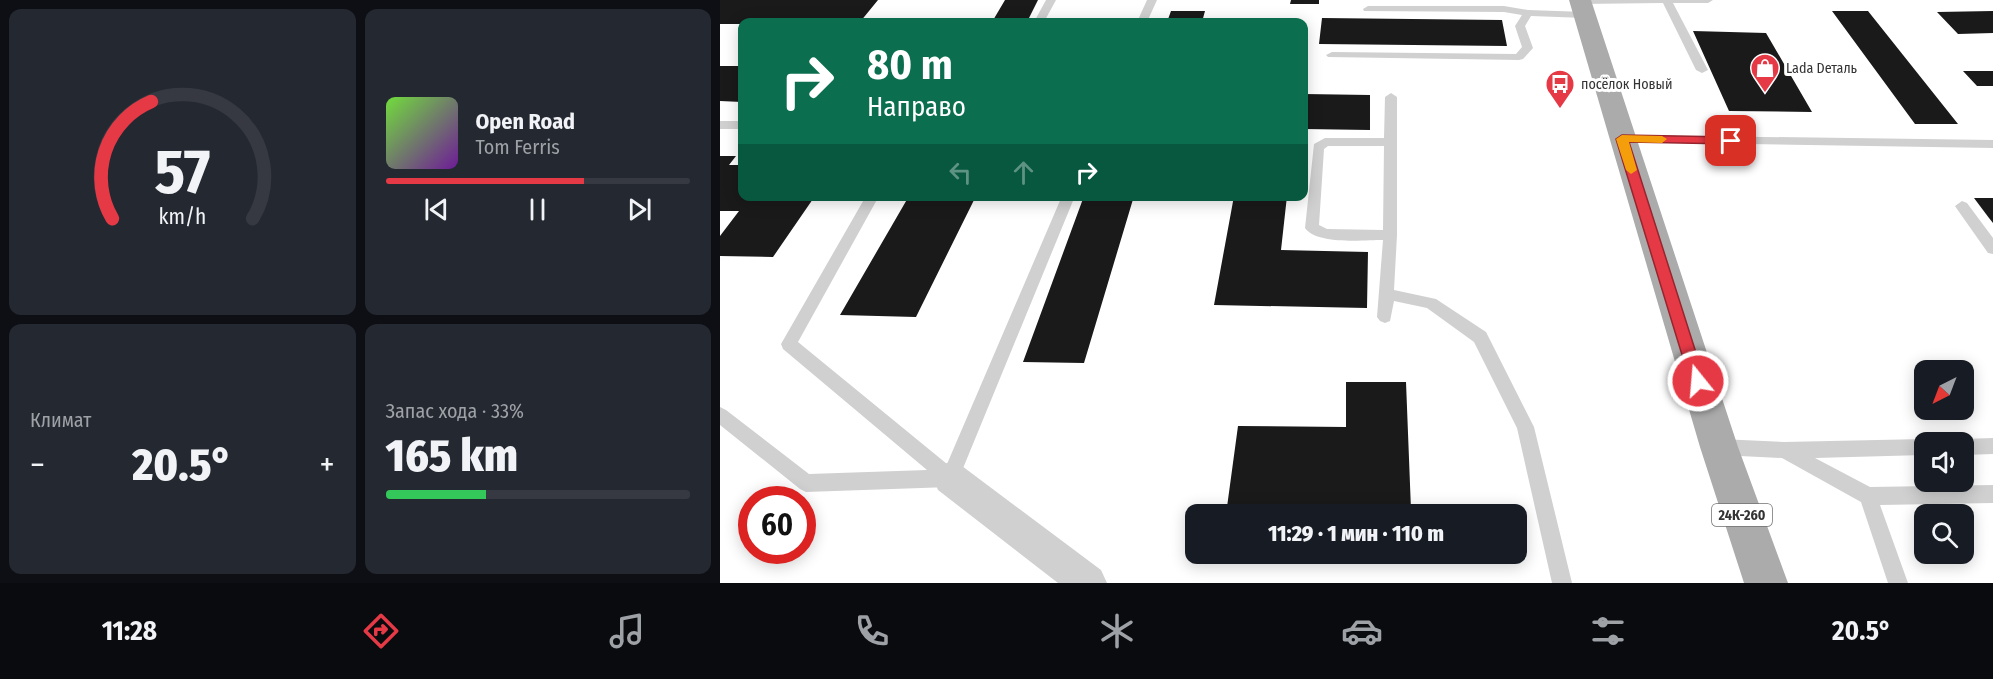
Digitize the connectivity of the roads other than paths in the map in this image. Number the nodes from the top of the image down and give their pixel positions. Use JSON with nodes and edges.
{"nodes":[{"id":1,"x":1051,"y":0,"type":"edge"},
{"id":2,"x":1152,"y":0,"type":"edge"},
{"id":3,"x":1708,"y":0,"type":"edge"},
{"id":4,"x":1667,"y":2,"type":"junction"},
{"id":5,"x":1582,"y":5,"type":"edge"},
{"id":6,"x":1368,"y":9,"type":"dead end"},
{"id":7,"x":1528,"y":13,"type":"junction"},
{"id":8,"x":1042,"y":18,"type":"edge"},
{"id":9,"x":1144,"y":18,"type":"edge"},
{"id":10,"x":1332,"y":55,"type":"dead end"},
{"id":11,"x":1702,"y":70,"type":"dead end"},
{"id":12,"x":1391,"y":97,"type":"dead end"},
{"id":13,"x":720,"y":125,"type":"edge"},
{"id":14,"x":738,"y":125,"type":"edge"},
{"id":15,"x":1622,"y":139,"type":"junction"},
{"id":16,"x":1391,"y":142,"type":"junction"},
{"id":17,"x":1993,"y":144,"type":"edge"},
{"id":18,"x":870,"y":201,"type":"edge"},
{"id":19,"x":1067,"y":201,"type":"edge"},
{"id":20,"x":1962,"y":206,"type":"dead end"},
{"id":21,"x":1390,"y":235,"type":"junction"},
{"id":22,"x":1993,"y":249,"type":"edge"},
{"id":23,"x":1386,"y":294,"type":"junction"},
{"id":24,"x":1385,"y":317,"type":"dead end"},
{"id":25,"x":720,"y":416,"type":"edge"},
{"id":26,"x":1993,"y":446,"type":"edge"},
{"id":27,"x":1719,"y":447,"type":"junction"},
{"id":28,"x":1914,"y":447,"type":"edge"},
{"id":29,"x":1974,"y":447,"type":"edge"},
{"id":30,"x":1784,"y":450,"type":"junction"},
{"id":31,"x":950,"y":478,"type":"junction"},
{"id":32,"x":1993,"y":495,"type":"edge"},
{"id":33,"x":1868,"y":496,"type":"junction"},
{"id":34,"x":1088,"y":583,"type":"edge"},
{"id":35,"x":1562,"y":583,"type":"edge"},
{"id":36,"x":1754,"y":583,"type":"edge"},
{"id":37,"x":1766,"y":583,"type":"edge"},
{"id":38,"x":1898,"y":583,"type":"edge"}],
"edges":[{"from":1,"to":8,"type":"lane"},
{"from":2,"to":9,"type":"lane"},
{"from":3,"to":4,"type":"lane"},
{"from":4,"to":5,"type":"lane"},
{"from":4,"to":11,"type":"lane"},
{"from":5,"to":7,"type":"lane"},
{"from":5,"to":15,"type":"main road","number":"24К-260"},
{"from":6,"to":7,"type":"lane"},
{"from":7,"to":10,"type":"lane"},
{"from":12,"to":16,"type":"lane"},
{"from":13,"to":14,"type":"lane"},
{"from":15,"to":17,"type":"lane"},
{"from":15,"to":27,"type":"main road","number":"24К-260"},
{"from":16,"to":21,"type":"lane"},
{"from":16,"to":21,"type":"lane"},
{"from":18,"to":31,"type":"lane"},
{"from":19,"to":31,"type":"lane"},
{"from":20,"to":22,"type":"lane"},
{"from":21,"to":23,"type":"lane"},
{"from":23,"to":24,"type":"lane"},
{"from":23,"to":35,"type":"lane"},
{"from":25,"to":31,"type":"lane"},
{"from":26,"to":29,"type":"lane"},
{"from":27,"to":30,"type":"lane"},
{"from":27,"to":36,"type":"main road","number":"24К-260"},
{"from":27,"to":37,"type":"main road","number":"24К-260"},
{"from":28,"to":30,"type":"lane"},
{"from":30,"to":33,"type":"lane"},
{"from":31,"to":34,"type":"street"},
{"from":32,"to":33,"type":"lane"},
{"from":33,"to":38,"type":"lane"}]}
